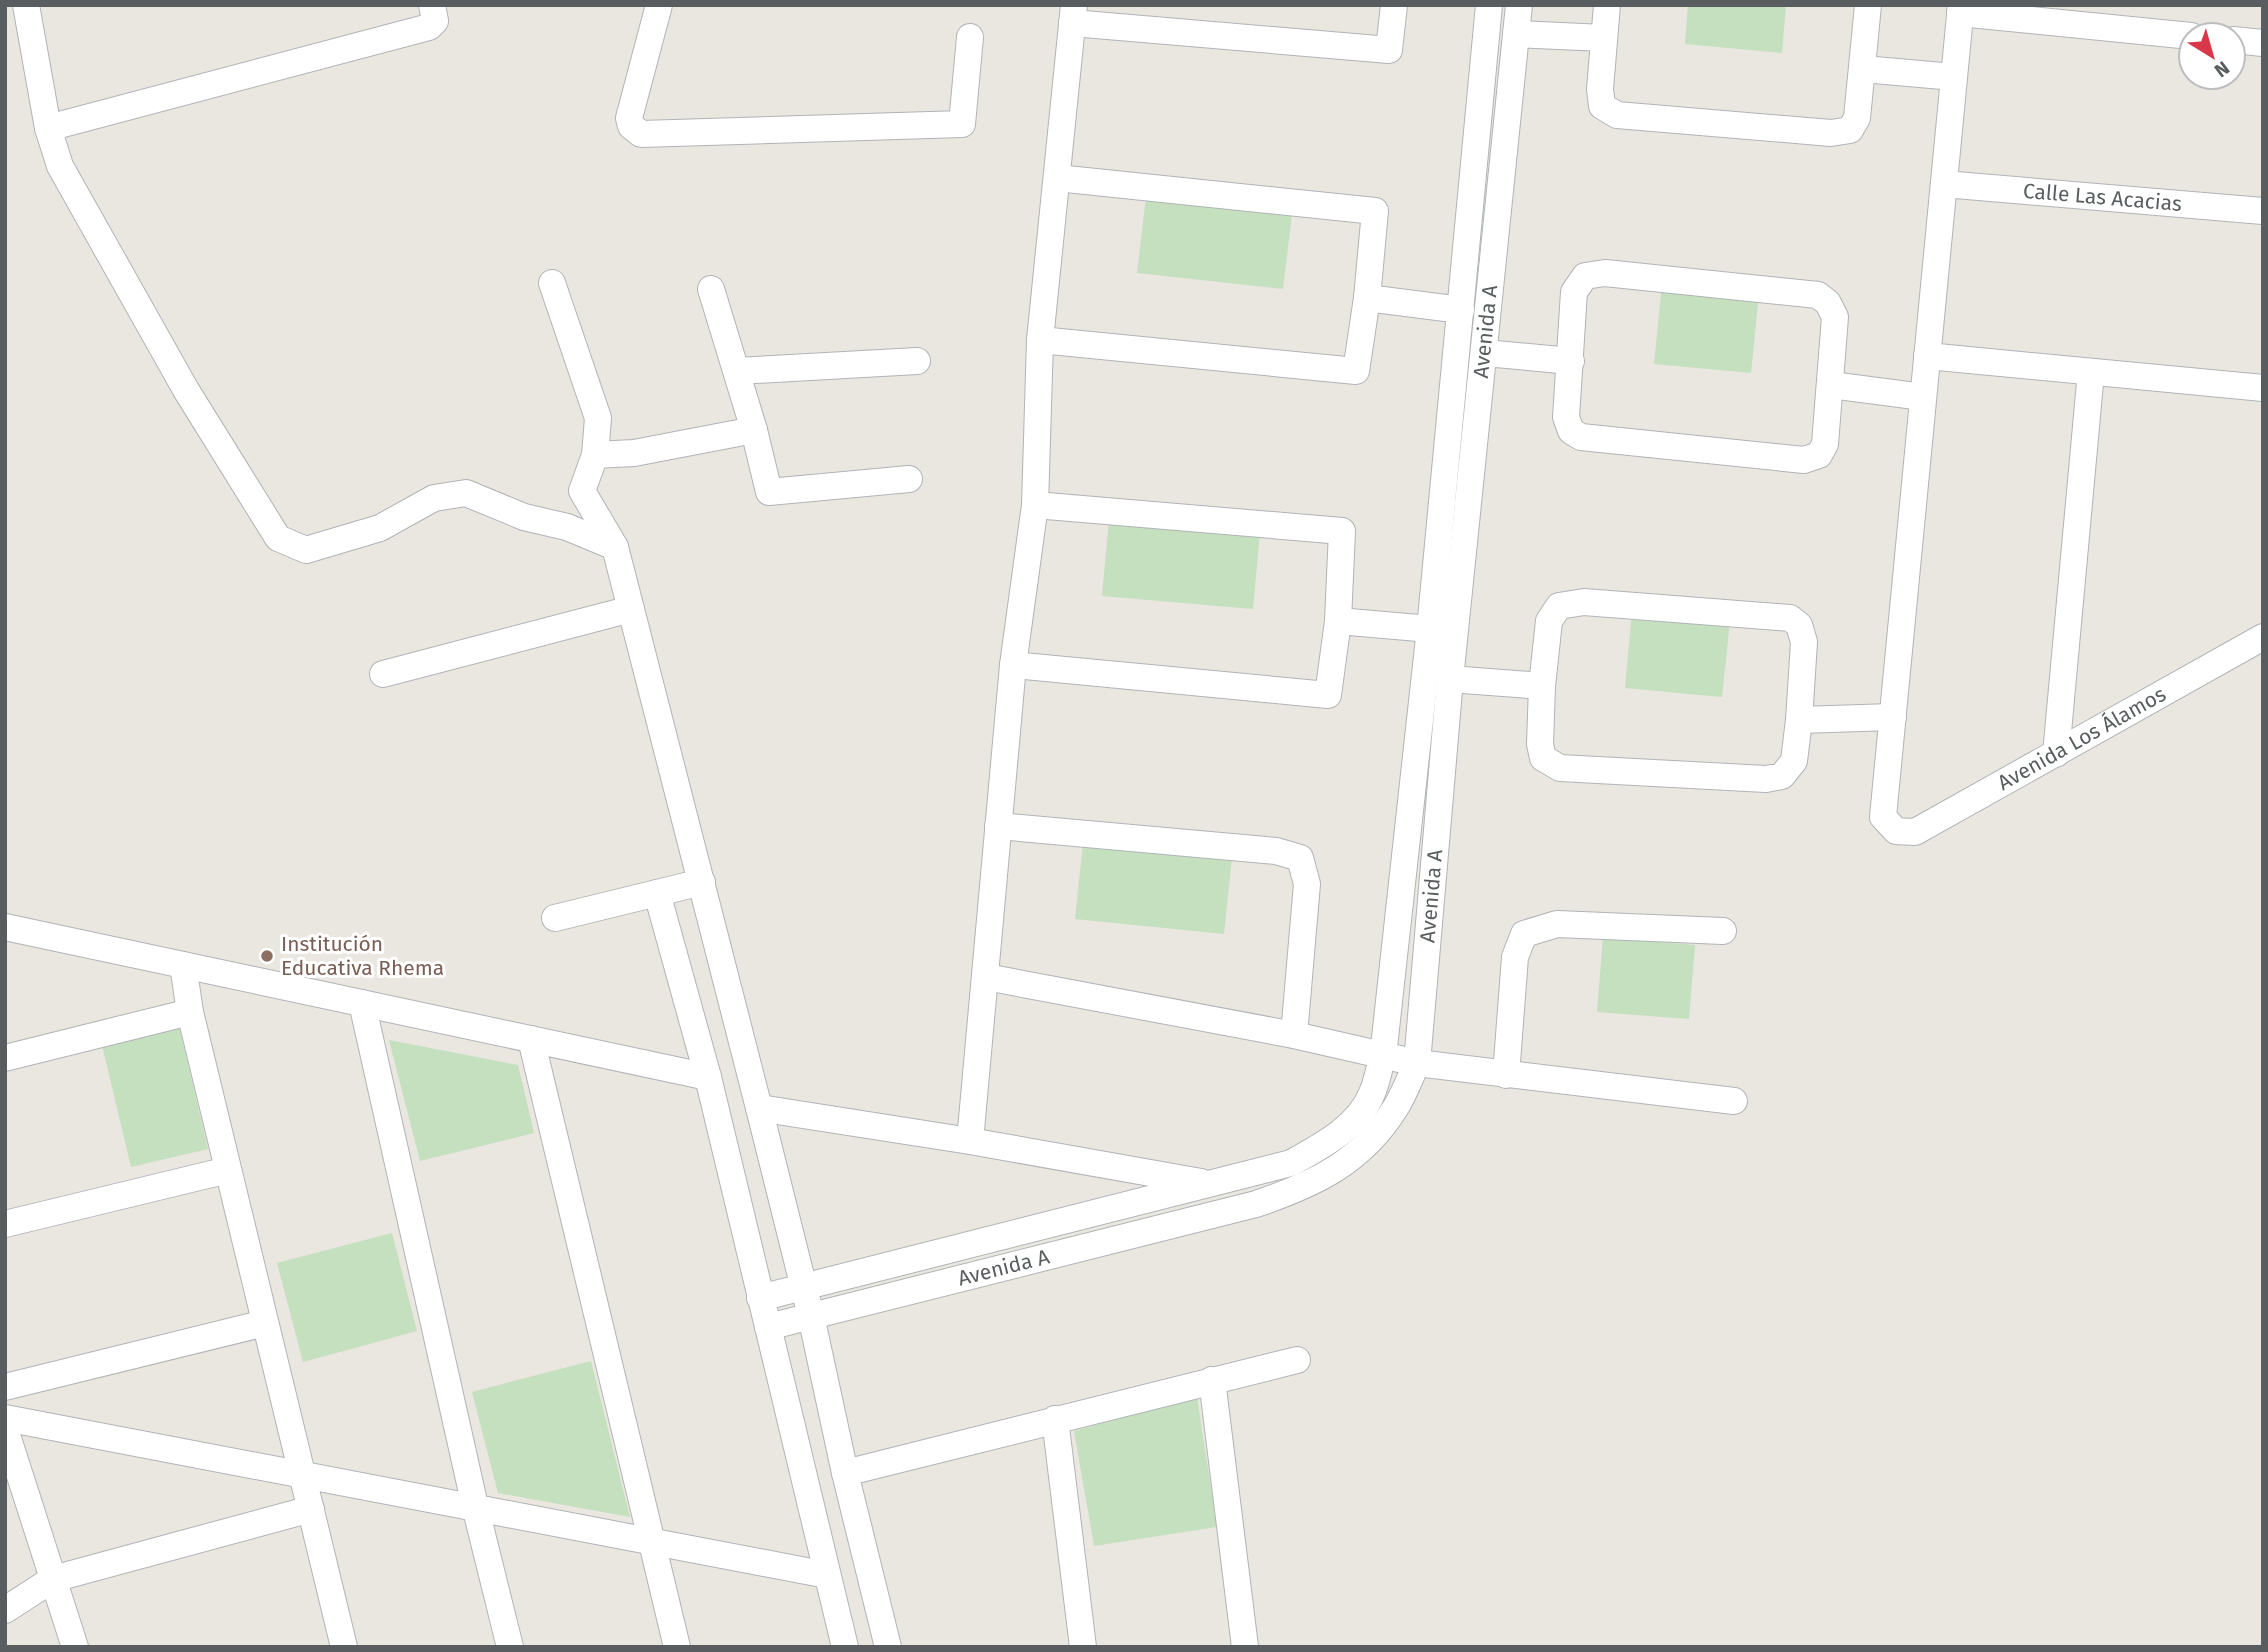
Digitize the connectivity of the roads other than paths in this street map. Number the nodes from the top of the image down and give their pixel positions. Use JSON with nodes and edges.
{"nodes":[{"id":1,"x":26,"y":5,"type":"edge"},
{"id":2,"x":432,"y":5,"type":"edge"},
{"id":3,"x":659,"y":5,"type":"edge"},
{"id":4,"x":1394,"y":5,"type":"edge"},
{"id":5,"x":1489,"y":5,"type":"edge"},
{"id":6,"x":1519,"y":5,"type":"edge"},
{"id":7,"x":1607,"y":5,"type":"edge"},
{"id":8,"x":1868,"y":5,"type":"edge"},
{"id":9,"x":1960,"y":9,"type":"edge"},
{"id":10,"x":1073,"y":14,"type":"edge"},
{"id":11,"x":2126,"y":17,"type":"edge"},
{"id":12,"x":2177,"y":32,"type":"edge"},
{"id":13,"x":1516,"y":34,"type":"junction"},
{"id":14,"x":970,"y":37,"type":"dead end"},
{"id":15,"x":1604,"y":38,"type":"junction"},
{"id":16,"x":1863,"y":69,"type":"junction"},
{"id":17,"x":1954,"y":77,"type":"junction"},
{"id":18,"x":48,"y":128,"type":"junction"},
{"id":19,"x":1057,"y":178,"type":"junction"},
{"id":20,"x":1944,"y":184,"type":"junction"},
{"id":21,"x":2263,"y":211,"type":"edge"},
{"id":22,"x":552,"y":283,"type":"dead end"},
{"id":23,"x":711,"y":289,"type":"dead end"},
{"id":24,"x":1367,"y":298,"type":"junction"},
{"id":25,"x":1460,"y":321,"type":"junction"},
{"id":26,"x":1040,"y":340,"type":"junction"},
{"id":27,"x":1485,"y":344,"type":"junction"},
{"id":28,"x":1927,"y":356,"type":"junction"},
{"id":29,"x":917,"y":361,"type":"dead end"},
{"id":30,"x":1571,"y":361,"type":"junction"},
{"id":31,"x":737,"y":370,"type":"junction"},
{"id":32,"x":2091,"y":372,"type":"junction"},
{"id":33,"x":1831,"y":385,"type":"junction"},
{"id":34,"x":2263,"y":388,"type":"edge"},
{"id":35,"x":1923,"y":397,"type":"junction"},
{"id":36,"x":754,"y":430,"type":"junction"},
{"id":37,"x":595,"y":455,"type":"junction"},
{"id":38,"x":909,"y":479,"type":"dead end"},
{"id":39,"x":1035,"y":505,"type":"junction"},
{"id":40,"x":615,"y":547,"type":"junction"},
{"id":41,"x":631,"y":609,"type":"junction"},
{"id":42,"x":1338,"y":621,"type":"junction"},
{"id":43,"x":1430,"y":629,"type":"junction"},
{"id":44,"x":2263,"y":637,"type":"edge"},
{"id":45,"x":1013,"y":665,"type":"junction"},
{"id":46,"x":383,"y":674,"type":"dead end"},
{"id":47,"x":1450,"y":679,"type":"junction"},
{"id":48,"x":1542,"y":686,"type":"junction"},
{"id":49,"x":1893,"y":717,"type":"junction"},
{"id":50,"x":1799,"y":720,"type":"junction"},
{"id":51,"x":2056,"y":754,"type":"junction"},
{"id":52,"x":998,"y":826,"type":"junction"},
{"id":53,"x":702,"y":881,"type":"junction"},
{"id":54,"x":657,"y":893,"type":"junction"},
{"id":55,"x":555,"y":918,"type":"dead end"},
{"id":56,"x":5,"y":927,"type":"edge"},
{"id":57,"x":1723,"y":932,"type":"dead end"},
{"id":58,"x":183,"y":965,"type":"junction"},
{"id":59,"x":986,"y":977,"type":"junction"},
{"id":60,"x":362,"y":1003,"type":"junction"},
{"id":61,"x":190,"y":1012,"type":"junction"},
{"id":62,"x":1294,"y":1035,"type":"junction"},
{"id":63,"x":531,"y":1039,"type":"junction"},
{"id":64,"x":1382,"y":1056,"type":"junction"},
{"id":65,"x":5,"y":1058,"type":"edge"},
{"id":66,"x":1417,"y":1063,"type":"junction"},
{"id":67,"x":1506,"y":1075,"type":"junction"},
{"id":68,"x":708,"y":1077,"type":"junction"},
{"id":69,"x":1734,"y":1101,"type":"dead end"},
{"id":70,"x":759,"y":1108,"type":"junction"},
{"id":71,"x":970,"y":1141,"type":"junction"},
{"id":72,"x":228,"y":1170,"type":"junction"},
{"id":73,"x":1210,"y":1184,"type":"junction"},
{"id":74,"x":5,"y":1224,"type":"edge"},
{"id":75,"x":803,"y":1286,"type":"junction"},
{"id":76,"x":760,"y":1297,"type":"junction"},
{"id":77,"x":811,"y":1316,"type":"junction"},
{"id":78,"x":265,"y":1324,"type":"junction"},
{"id":79,"x":768,"y":1327,"type":"junction"},
{"id":80,"x":1297,"y":1360,"type":"dead end"},
{"id":81,"x":1212,"y":1380,"type":"junction"},
{"id":82,"x":5,"y":1387,"type":"edge"},
{"id":83,"x":5,"y":1418,"type":"edge"},
{"id":84,"x":1055,"y":1419,"type":"junction"},
{"id":85,"x":5,"y":1429,"type":"edge"},
{"id":86,"x":845,"y":1473,"type":"junction"},
{"id":87,"x":302,"y":1475,"type":"junction"},
{"id":88,"x":475,"y":1506,"type":"junction"},
{"id":89,"x":311,"y":1509,"type":"junction"},
{"id":90,"x":652,"y":1541,"type":"junction"},
{"id":91,"x":827,"y":1575,"type":"junction"},
{"id":92,"x":53,"y":1579,"type":"junction"},
{"id":93,"x":5,"y":1610,"type":"edge"},
{"id":94,"x":75,"y":1647,"type":"edge"},
{"id":95,"x":344,"y":1647,"type":"edge"},
{"id":96,"x":510,"y":1647,"type":"edge"},
{"id":97,"x":677,"y":1647,"type":"edge"},
{"id":98,"x":845,"y":1647,"type":"edge"},
{"id":99,"x":888,"y":1647,"type":"edge"},
{"id":100,"x":1083,"y":1647,"type":"edge"},
{"id":101,"x":1245,"y":1647,"type":"edge"}],
"edges":[{"from":1,"to":18,"type":"street"},
{"from":2,"to":18,"type":"street"},
{"from":3,"to":14,"type":"street"},
{"from":4,"to":10,"type":"street"},
{"from":5,"to":25,"type":"street","name":"Avenida A"},
{"from":6,"to":13,"type":"street","name":"Avenida A"},
{"from":7,"to":15,"type":"street"},
{"from":8,"to":16,"type":"street"},
{"from":9,"to":11,"type":"street"},
{"from":9,"to":17,"type":"street"},
{"from":10,"to":19,"type":"street"},
{"from":11,"to":12,"type":"street"},
{"from":13,"to":15,"type":"street"},
{"from":13,"to":27,"type":"street","name":"Avenida A"},
{"from":15,"to":16,"type":"street"},
{"from":16,"to":17,"type":"street"},
{"from":17,"to":20,"type":"street"},
{"from":18,"to":40,"type":"street"},
{"from":19,"to":24,"type":"street"},
{"from":19,"to":26,"type":"street"},
{"from":20,"to":21,"type":"street","name":"Calle Las Acacias"},
{"from":20,"to":28,"type":"street"},
{"from":22,"to":37,"type":"street"},
{"from":23,"to":31,"type":"street"},
{"from":24,"to":25,"type":"street"},
{"from":24,"to":26,"type":"street"},
{"from":25,"to":27,"type":"street"},
{"from":25,"to":43,"type":"street","name":"Avenida A"},
{"from":26,"to":39,"type":"street"},
{"from":27,"to":30,"type":"street"},
{"from":27,"to":47,"type":"street","name":"Avenida A"},
{"from":28,"to":32,"type":"street"},
{"from":28,"to":35,"type":"street"},
{"from":29,"to":31,"type":"street"},
{"from":30,"to":33,"type":"street"},
{"from":30,"to":33,"type":"street"},
{"from":31,"to":36,"type":"street"},
{"from":32,"to":34,"type":"street"},
{"from":32,"to":51,"type":"street"},
{"from":33,"to":35,"type":"street"},
{"from":35,"to":49,"type":"street"},
{"from":36,"to":37,"type":"street"},
{"from":36,"to":38,"type":"street"},
{"from":37,"to":40,"type":"street"},
{"from":39,"to":42,"type":"street"},
{"from":39,"to":45,"type":"street"},
{"from":40,"to":41,"type":"street"},
{"from":41,"to":46,"type":"street"},
{"from":41,"to":53,"type":"street"},
{"from":42,"to":43,"type":"street"},
{"from":42,"to":45,"type":"street"},
{"from":43,"to":64,"type":"street","name":"Avenida A"},
{"from":44,"to":51,"type":"street","name":"Avenida Los Álamos"},
{"from":45,"to":52,"type":"street"},
{"from":47,"to":48,"type":"street"},
{"from":47,"to":66,"type":"street","name":"Avenida A"},
{"from":48,"to":50,"type":"street"},
{"from":48,"to":50,"type":"street"},
{"from":49,"to":50,"type":"street"},
{"from":49,"to":51,"type":"street","name":"Avenida Los Álamos"},
{"from":52,"to":59,"type":"street"},
{"from":52,"to":62,"type":"street"},
{"from":53,"to":54,"type":"street"},
{"from":53,"to":70,"type":"street"},
{"from":54,"to":55,"type":"street"},
{"from":54,"to":68,"type":"street"},
{"from":56,"to":58,"type":"street"},
{"from":57,"to":67,"type":"street"},
{"from":58,"to":60,"type":"street"},
{"from":58,"to":61,"type":"street"},
{"from":59,"to":62,"type":"street"},
{"from":59,"to":71,"type":"street"},
{"from":60,"to":63,"type":"street"},
{"from":60,"to":88,"type":"street"},
{"from":61,"to":65,"type":"street"},
{"from":61,"to":72,"type":"street"},
{"from":62,"to":64,"type":"street"},
{"from":63,"to":68,"type":"street"},
{"from":63,"to":90,"type":"street"},
{"from":64,"to":66,"type":"street"},
{"from":64,"to":73,"type":"street","name":"Avenida A"},
{"from":66,"to":67,"type":"street"},
{"from":66,"to":77,"type":"street","name":"Avenida A"},
{"from":67,"to":69,"type":"street"},
{"from":68,"to":76,"type":"street"},
{"from":70,"to":71,"type":"street"},
{"from":70,"to":75,"type":"street"},
{"from":71,"to":73,"type":"street"},
{"from":72,"to":74,"type":"street"},
{"from":72,"to":78,"type":"street"},
{"from":73,"to":75,"type":"street","name":"Avenida A"},
{"from":75,"to":76,"type":"street","name":"Avenida A"},
{"from":75,"to":77,"type":"street"},
{"from":76,"to":79,"type":"street"},
{"from":77,"to":79,"type":"street","name":"Avenida A"},
{"from":77,"to":86,"type":"street"},
{"from":78,"to":82,"type":"street"},
{"from":78,"to":87,"type":"street"},
{"from":79,"to":91,"type":"street"},
{"from":80,"to":81,"type":"street"},
{"from":81,"to":84,"type":"street"},
{"from":81,"to":101,"type":"street"},
{"from":83,"to":87,"type":"street"},
{"from":84,"to":86,"type":"street"},
{"from":84,"to":100,"type":"street"},
{"from":85,"to":92,"type":"street"},
{"from":86,"to":99,"type":"street"},
{"from":87,"to":88,"type":"street"},
{"from":87,"to":89,"type":"street"},
{"from":88,"to":90,"type":"street"},
{"from":88,"to":96,"type":"street"},
{"from":89,"to":92,"type":"street"},
{"from":89,"to":95,"type":"street"},
{"from":90,"to":91,"type":"street"},
{"from":90,"to":97,"type":"street"},
{"from":91,"to":98,"type":"street"},
{"from":92,"to":93,"type":"street"},
{"from":92,"to":94,"type":"street"}]}
